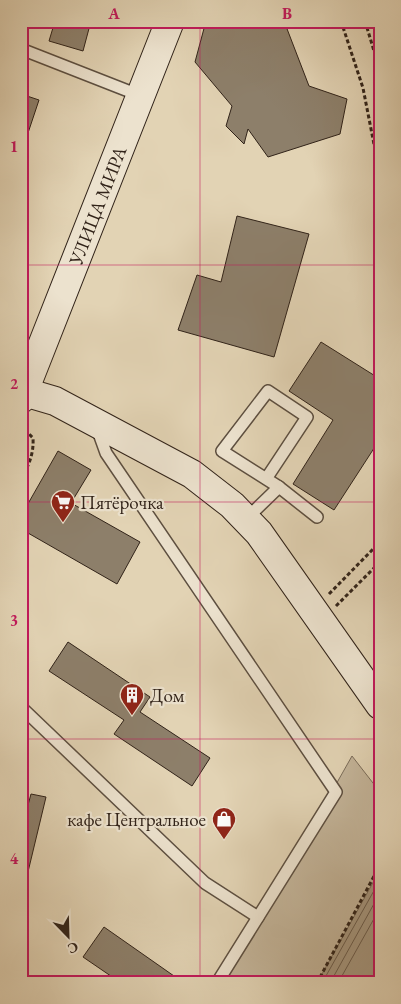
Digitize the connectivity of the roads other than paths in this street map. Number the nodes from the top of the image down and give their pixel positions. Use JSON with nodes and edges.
{"nodes":[{"id":1,"x":170,"y":21,"type":"edge"},
{"id":2,"x":21,"y":48,"type":"edge"},
{"id":3,"x":141,"y":96,"type":"junction"},
{"id":4,"x":22,"y":394,"type":"edge"},
{"id":5,"x":95,"y":422,"type":"junction"},
{"id":6,"x":266,"y":479,"type":"junction"},
{"id":7,"x":279,"y":487,"type":"junction"},
{"id":8,"x":317,"y":517,"type":"dead end"},
{"id":9,"x":246,"y":519,"type":"junction"},
{"id":10,"x":380,"y":705,"type":"edge"},
{"id":11,"x":21,"y":707,"type":"edge"},
{"id":12,"x":258,"y":917,"type":"junction"},
{"id":13,"x":217,"y":983,"type":"edge"}],
"edges":[{"from":1,"to":3,"type":"main road","name":"УЛИЦА МИРА"},
{"from":2,"to":3,"type":"lane"},
{"from":3,"to":4,"type":"main road","name":"УЛИЦА МИРА"},
{"from":4,"to":5,"type":"main road"},
{"from":5,"to":9,"type":"main road"},
{"from":5,"to":12,"type":"lane"},
{"from":6,"to":6,"type":"lane"},
{"from":6,"to":7,"type":"lane"},
{"from":7,"to":8,"type":"lane"},
{"from":7,"to":9,"type":"lane"},
{"from":9,"to":10,"type":"main road"},
{"from":11,"to":12,"type":"lane"},
{"from":12,"to":13,"type":"lane"}]}
